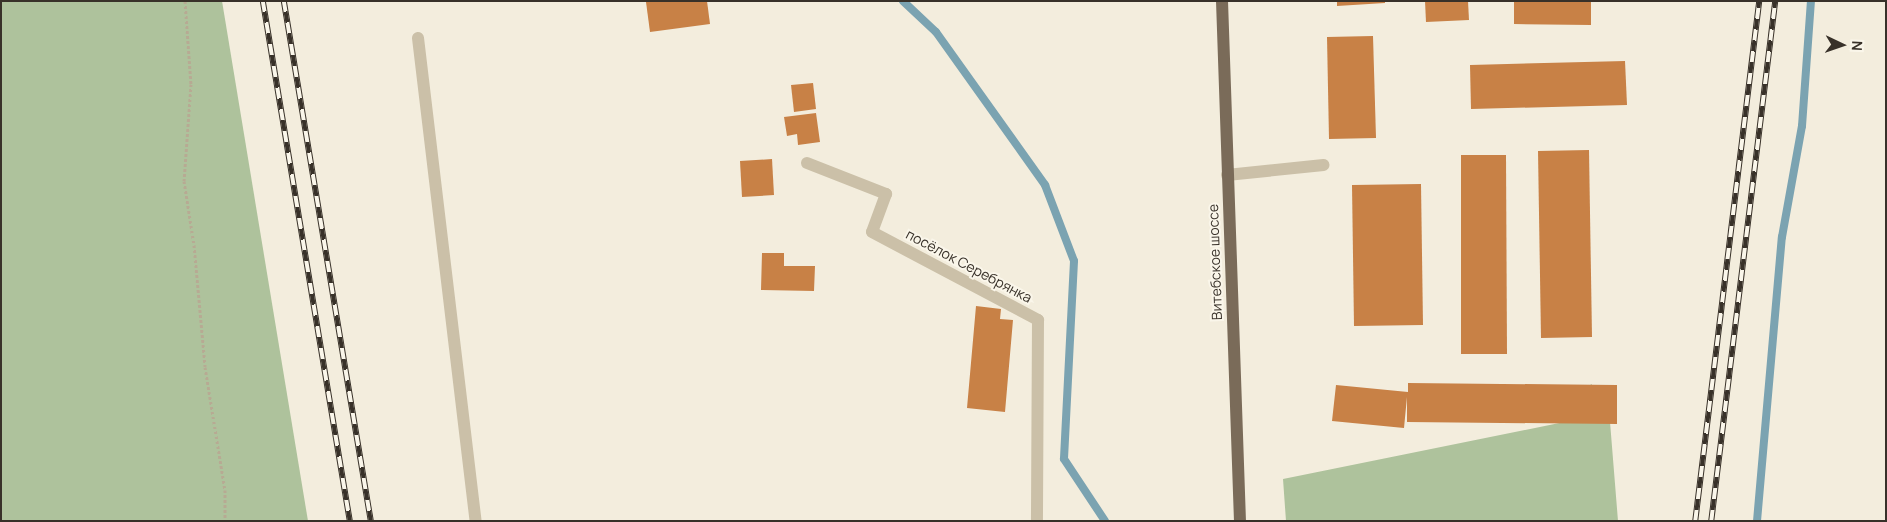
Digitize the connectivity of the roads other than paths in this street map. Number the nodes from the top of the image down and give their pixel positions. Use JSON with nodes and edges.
{"nodes":[{"id":1,"x":1222,"y":1,"type":"edge"},
{"id":2,"x":418,"y":38,"type":"dead end"},
{"id":3,"x":807,"y":162,"type":"dead end"},
{"id":4,"x":1323,"y":165,"type":"dead end"},
{"id":5,"x":1227,"y":175,"type":"junction"},
{"id":6,"x":476,"y":521,"type":"edge"},
{"id":7,"x":1037,"y":521,"type":"edge"},
{"id":8,"x":1240,"y":521,"type":"edge"}],
"edges":[{"from":1,"to":5,"type":"main road","name":"Витебское шоссе"},
{"from":2,"to":6,"type":"street"},
{"from":3,"to":7,"type":"street","name":"посёлок Серебрянка"},
{"from":4,"to":5,"type":"street"},
{"from":5,"to":8,"type":"main road","name":"Витебское шоссе"}]}
